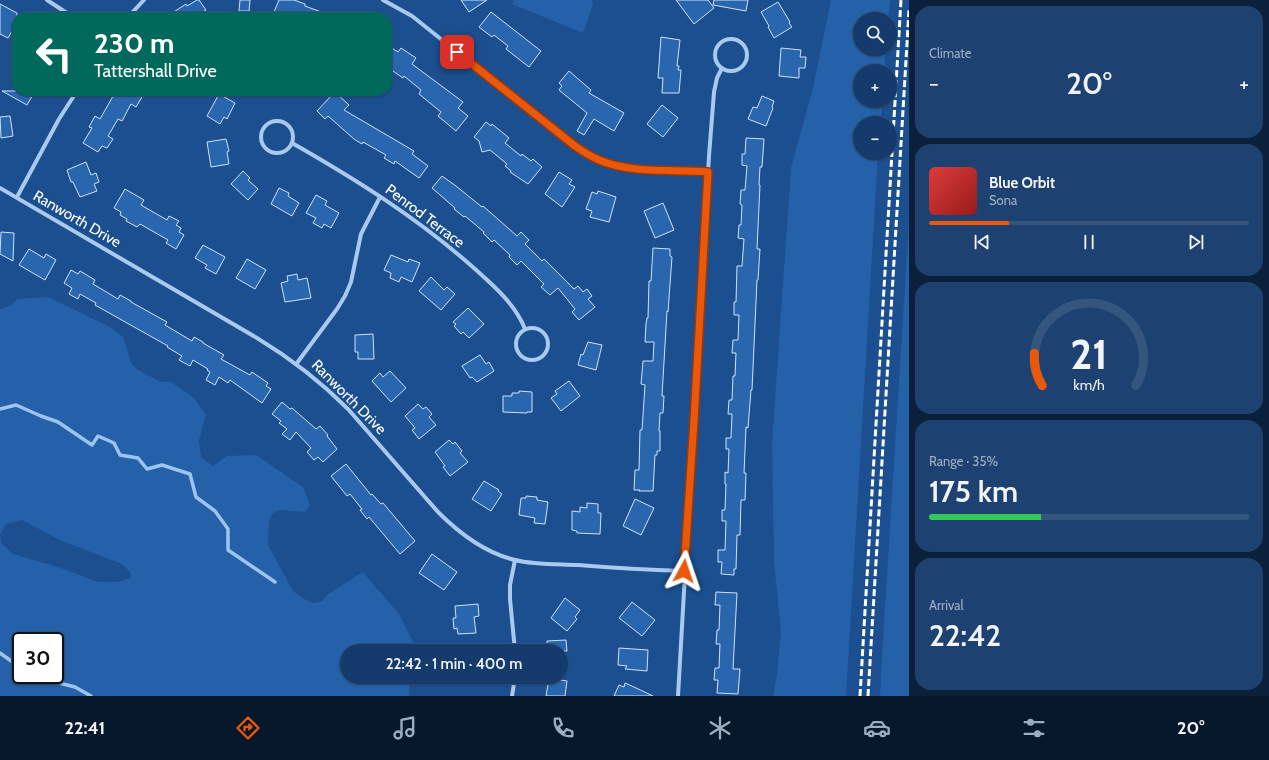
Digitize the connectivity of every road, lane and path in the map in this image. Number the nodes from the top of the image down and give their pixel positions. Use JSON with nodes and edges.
{"nodes":[{"id":1,"x":47,"y":0,"type":"edge"},
{"id":2,"x":144,"y":0,"type":"edge"},
{"id":3,"x":384,"y":0,"type":"edge"},
{"id":4,"x":65,"y":12,"type":"edge"},
{"id":5,"x":133,"y":12,"type":"edge"},
{"id":6,"x":722,"y":68,"type":"junction"},
{"id":7,"x":74,"y":96,"type":"edge"},
{"id":8,"x":292,"y":143,"type":"junction"},
{"id":9,"x":708,"y":172,"type":"junction"},
{"id":10,"x":0,"y":188,"type":"edge"},
{"id":11,"x":17,"y":197,"type":"junction"},
{"id":12,"x":380,"y":197,"type":"junction"},
{"id":13,"x":525,"y":329,"type":"junction"},
{"id":14,"x":296,"y":364,"type":"junction"},
{"id":15,"x":515,"y":560,"type":"junction"},
{"id":16,"x":684,"y":571,"type":"junction"},
{"id":17,"x":515,"y":644,"type":"edge"},
{"id":18,"x":514,"y":684,"type":"edge"},
{"id":19,"x":512,"y":696,"type":"edge"},
{"id":20,"x":678,"y":696,"type":"edge"}],
"edges":[{"from":1,"to":4,"type":"street"},
{"from":2,"to":5,"type":"street"},
{"from":3,"to":9,"type":"street"},
{"from":6,"to":6,"type":"street"},
{"from":6,"to":9,"type":"street"},
{"from":7,"to":11,"type":"street"},
{"from":8,"to":8,"type":"street"},
{"from":8,"to":12,"type":"street","name":"Penrod Terrace"},
{"from":9,"to":16,"type":"street"},
{"from":10,"to":11,"type":"street","name":"Ranworth Drive"},
{"from":11,"to":14,"type":"street","name":"Ranworth Drive"},
{"from":12,"to":13,"type":"street","name":"Penrod Terrace"},
{"from":12,"to":14,"type":"street"},
{"from":13,"to":13,"type":"street"},
{"from":14,"to":15,"type":"street","name":"Ranworth Drive"},
{"from":15,"to":16,"type":"street","name":"Ranworth Drive"},
{"from":15,"to":17,"type":"street"},
{"from":16,"to":20,"type":"street"},
{"from":18,"to":19,"type":"street"}]}
